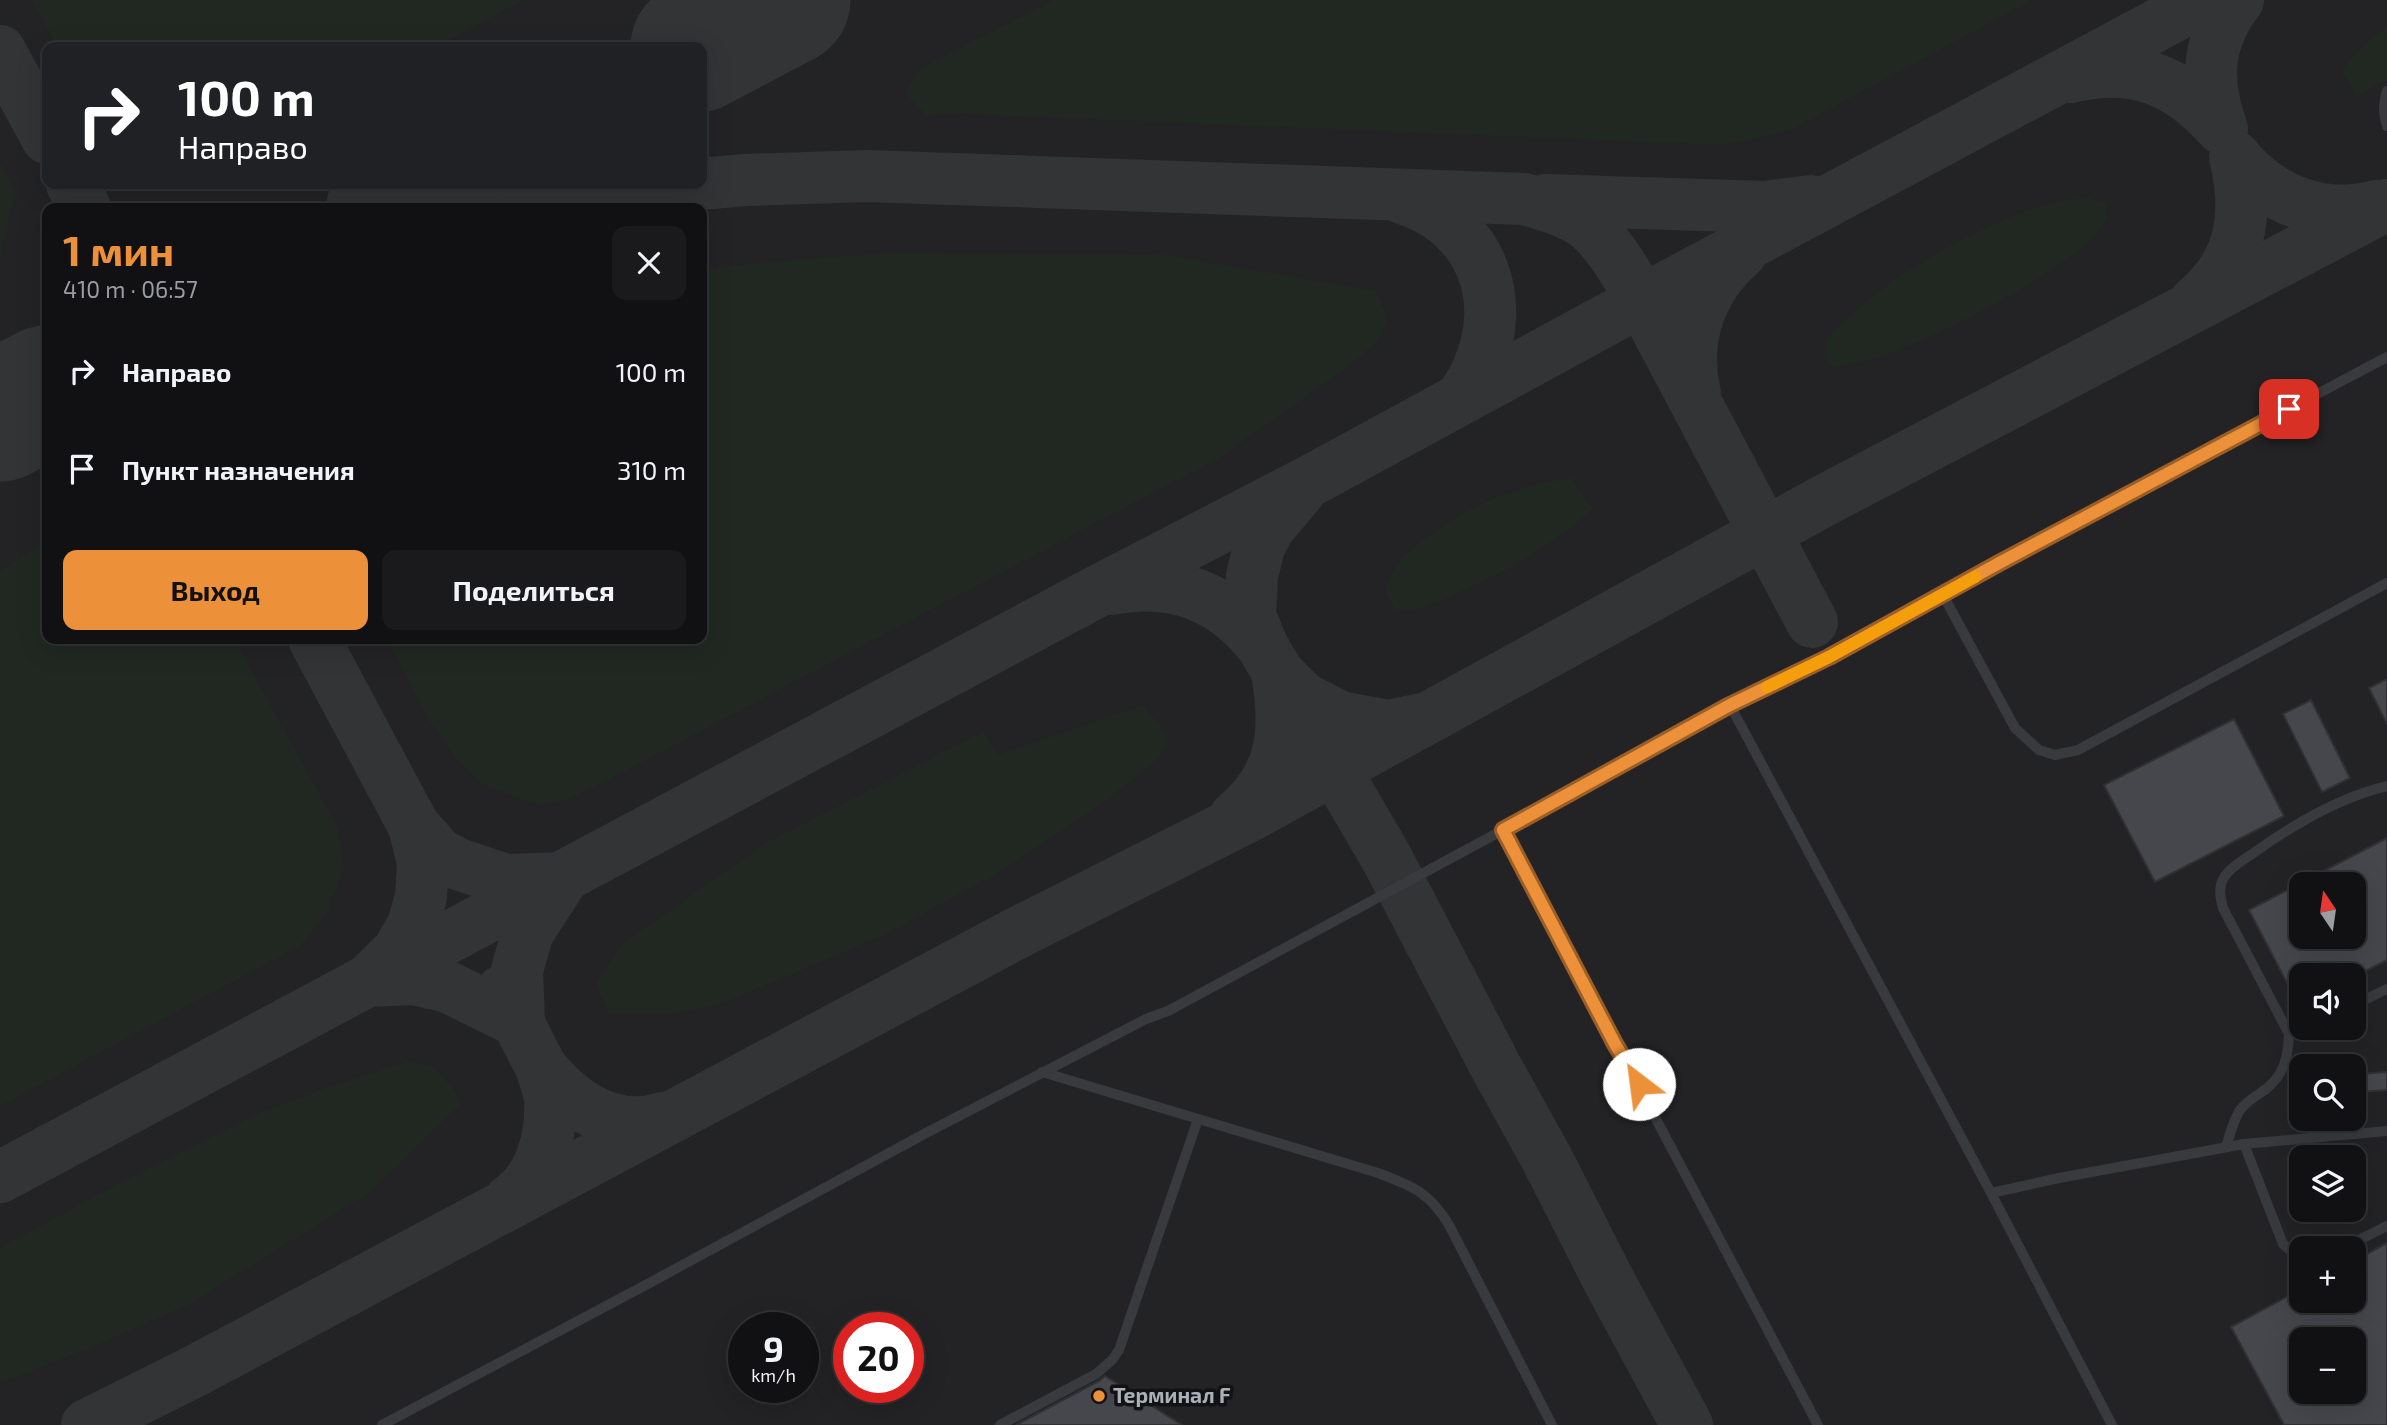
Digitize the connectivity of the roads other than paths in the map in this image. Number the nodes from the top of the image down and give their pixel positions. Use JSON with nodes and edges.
{"nodes":[{"id":1,"x":2387,"y":91,"type":"edge"},
{"id":2,"x":2387,"y":126,"type":"edge"},
{"id":3,"x":2387,"y":357,"type":"edge"},
{"id":4,"x":2387,"y":583,"type":"edge"},
{"id":5,"x":1943,"y":596,"type":"junction"},
{"id":6,"x":1730,"y":705,"type":"junction"},
{"id":7,"x":2387,"y":786,"type":"edge"},
{"id":8,"x":1503,"y":830,"type":"junction"},
{"id":9,"x":2387,"y":989,"type":"edge"},
{"id":10,"x":2366,"y":999,"type":"edge"},
{"id":11,"x":2289,"y":1032,"type":"edge"},
{"id":12,"x":2289,"y":1040,"type":"edge"},
{"id":13,"x":1042,"y":1072,"type":"junction"},
{"id":14,"x":1198,"y":1119,"type":"junction"},
{"id":15,"x":2387,"y":1130,"type":"edge"},
{"id":16,"x":2244,"y":1144,"type":"junction"},
{"id":17,"x":2226,"y":1147,"type":"junction"},
{"id":18,"x":1991,"y":1193,"type":"junction"},
{"id":19,"x":2387,"y":1226,"type":"edge"},
{"id":20,"x":2366,"y":1236,"type":"edge"},
{"id":21,"x":2289,"y":1249,"type":"edge"},
{"id":22,"x":382,"y":1425,"type":"edge"},
{"id":23,"x":1000,"y":1425,"type":"edge"},
{"id":24,"x":1552,"y":1425,"type":"edge"},
{"id":25,"x":1818,"y":1425,"type":"edge"},
{"id":26,"x":2112,"y":1425,"type":"edge"}],
"edges":[{"from":1,"to":2,"type":"lane"},
{"from":3,"to":5,"type":"lane"},
{"from":4,"to":5,"type":"lane"},
{"from":5,"to":6,"type":"lane"},
{"from":6,"to":8,"type":"lane"},
{"from":6,"to":18,"type":"lane"},
{"from":7,"to":11,"type":"lane"},
{"from":8,"to":13,"type":"lane"},
{"from":8,"to":25,"type":"lane"},
{"from":9,"to":10,"type":"lane"},
{"from":12,"to":17,"type":"lane"},
{"from":13,"to":14,"type":"lane"},
{"from":13,"to":22,"type":"lane"},
{"from":14,"to":23,"type":"lane"},
{"from":14,"to":24,"type":"lane"},
{"from":15,"to":16,"type":"lane"},
{"from":16,"to":17,"type":"lane"},
{"from":16,"to":21,"type":"lane"},
{"from":17,"to":18,"type":"lane"},
{"from":18,"to":26,"type":"lane"},
{"from":19,"to":20,"type":"lane"}]}
